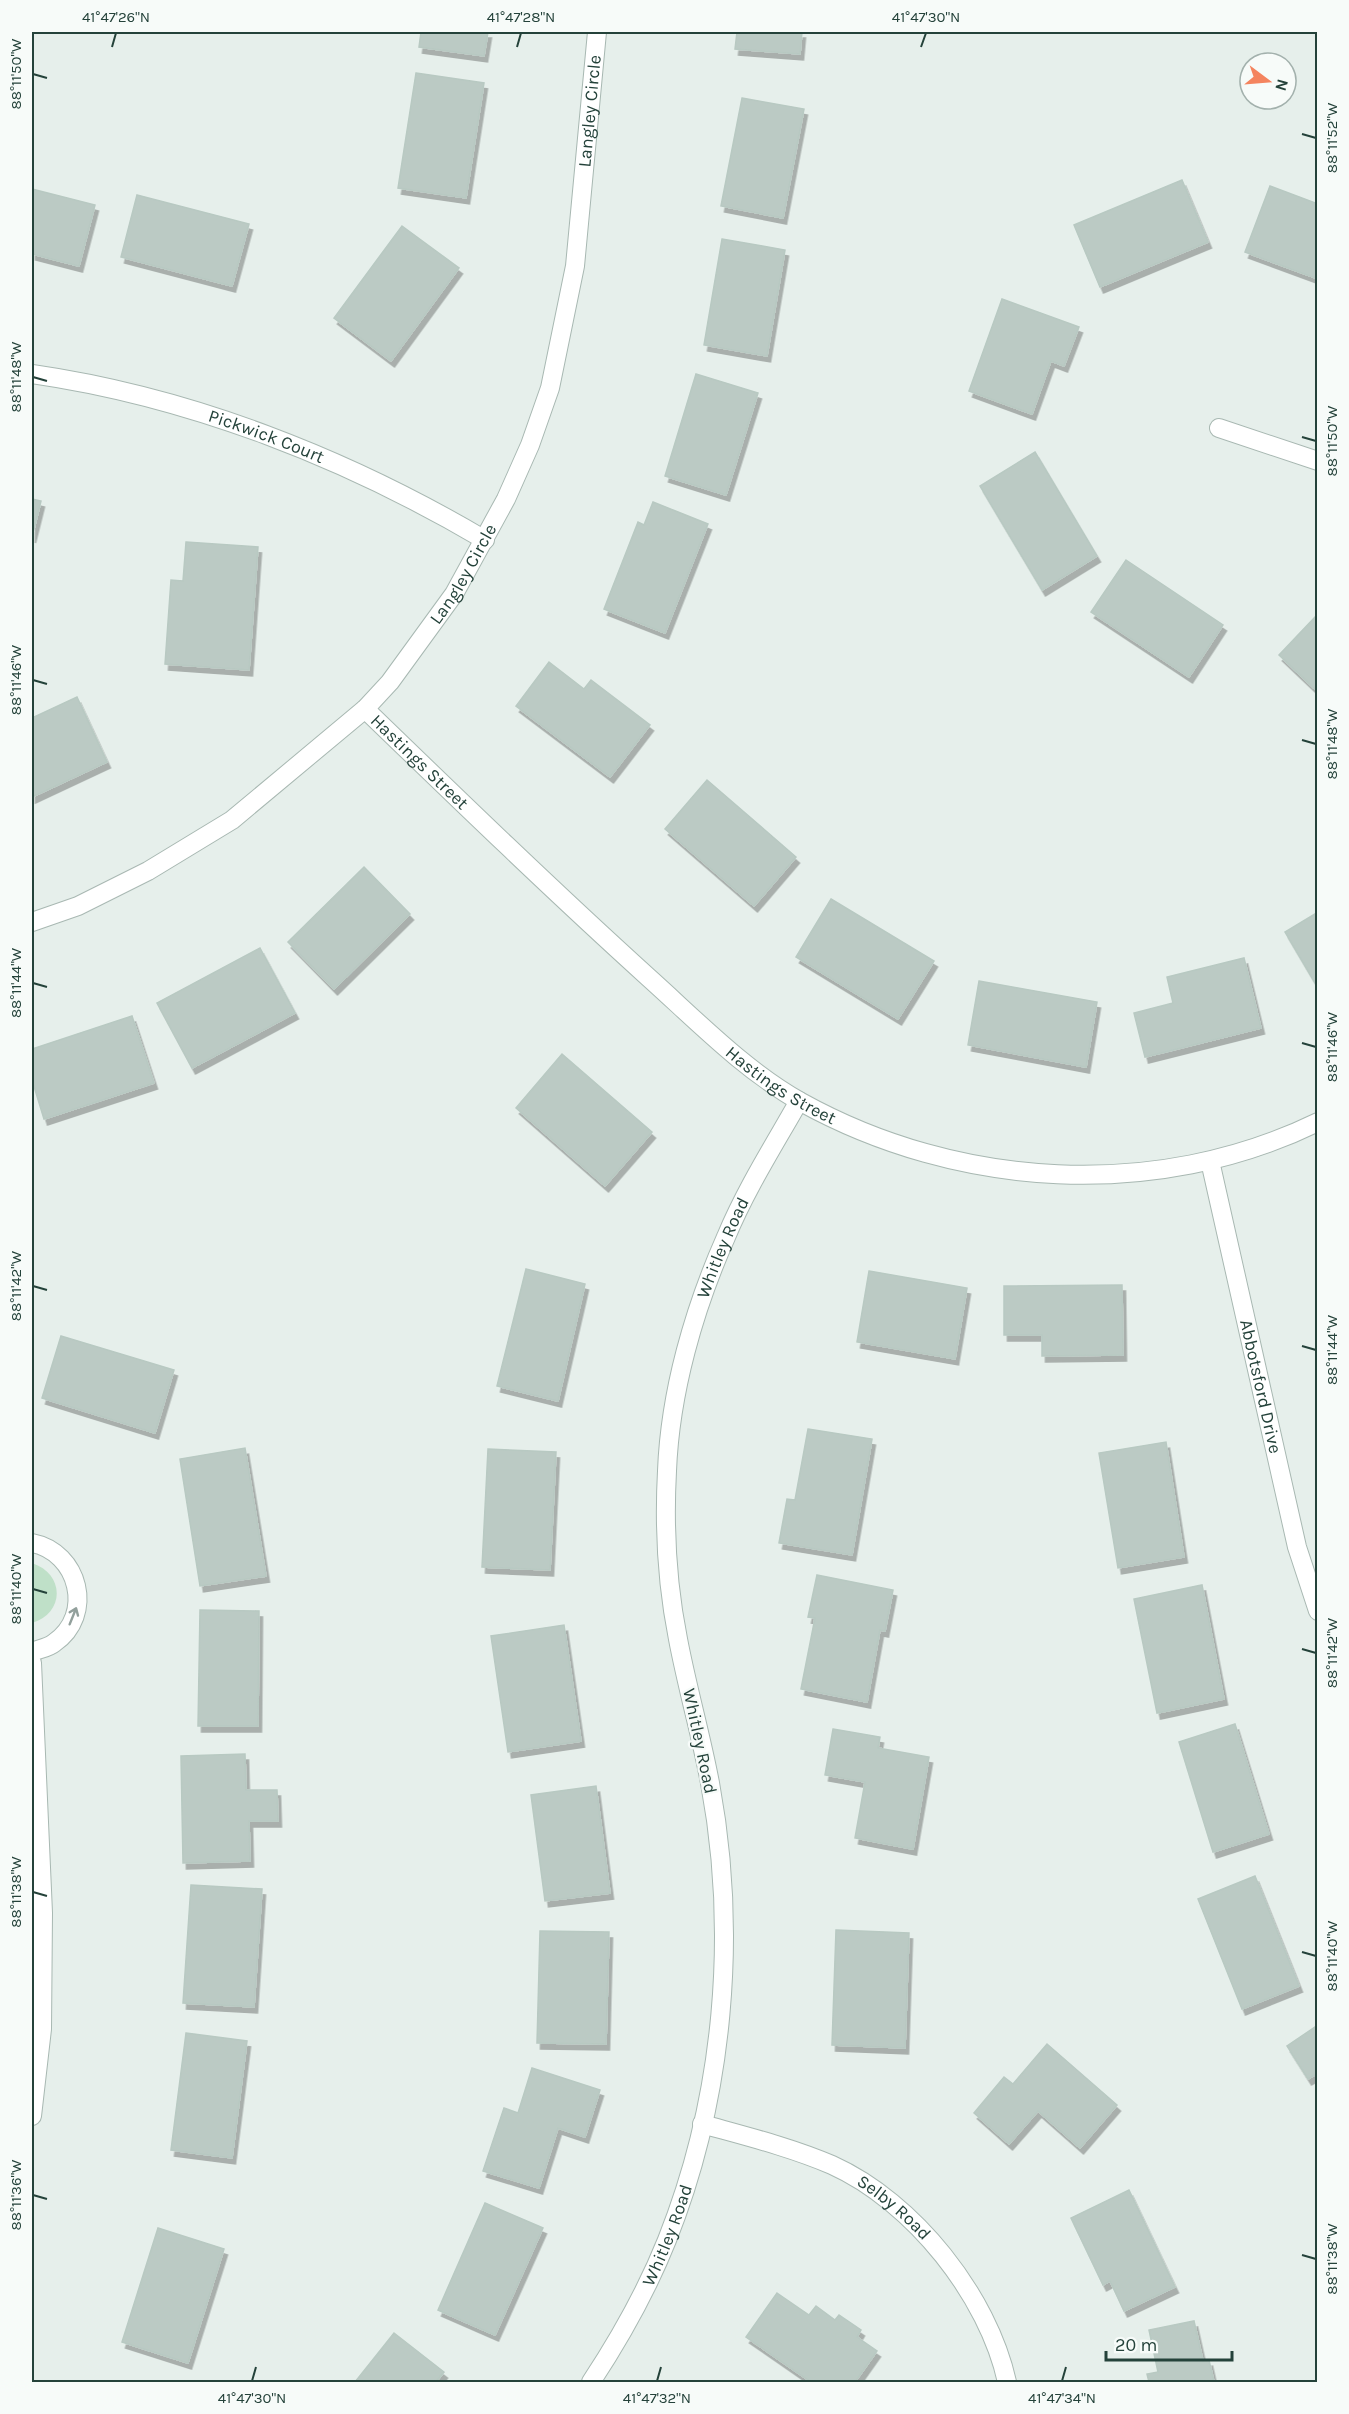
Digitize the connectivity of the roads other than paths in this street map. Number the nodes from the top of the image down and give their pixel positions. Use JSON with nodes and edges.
{"nodes":[{"id":1,"x":597,"y":32,"type":"edge"},
{"id":2,"x":32,"y":374,"type":"edge"},
{"id":3,"x":1219,"y":428,"type":"dead end"},
{"id":4,"x":1317,"y":461,"type":"edge"},
{"id":5,"x":484,"y":540,"type":"junction"},
{"id":6,"x":365,"y":709,"type":"junction"},
{"id":7,"x":32,"y":922,"type":"edge"},
{"id":8,"x":799,"y":1101,"type":"junction"},
{"id":9,"x":1317,"y":1122,"type":"edge"},
{"id":10,"x":1209,"y":1161,"type":"junction"},
{"id":11,"x":32,"y":1543,"type":"edge"},
{"id":12,"x":1317,"y":1611,"type":"edge"},
{"id":13,"x":32,"y":1652,"type":"edge"},
{"id":14,"x":32,"y":1663,"type":"edge"},
{"id":15,"x":32,"y":2116,"type":"edge"},
{"id":16,"x":702,"y":2124,"type":"junction"},
{"id":17,"x":591,"y":2382,"type":"edge"},
{"id":18,"x":1007,"y":2382,"type":"edge"}],
"edges":[{"from":1,"to":5,"type":"street","name":"Langley Circle"},
{"from":2,"to":5,"type":"street","name":"Pickwick Court"},
{"from":3,"to":4,"type":"street"},
{"from":5,"to":6,"type":"street","name":"Langley Circle"},
{"from":6,"to":7,"type":"street","name":"Langley Circle"},
{"from":6,"to":8,"type":"street","name":"Hastings Street"},
{"from":8,"to":10,"type":"street","name":"Hastings Street"},
{"from":8,"to":16,"type":"street","name":"Whitley Road"},
{"from":9,"to":10,"type":"street","name":"Hastings Street"},
{"from":10,"to":12,"type":"street","name":"Abbotsford Drive"},
{"from":13,"to":11,"type":"street","one_way":true},
{"from":14,"to":15,"type":"street"},
{"from":16,"to":17,"type":"street","name":"Whitley Road"},
{"from":16,"to":18,"type":"street","name":"Selby Road"}]}
